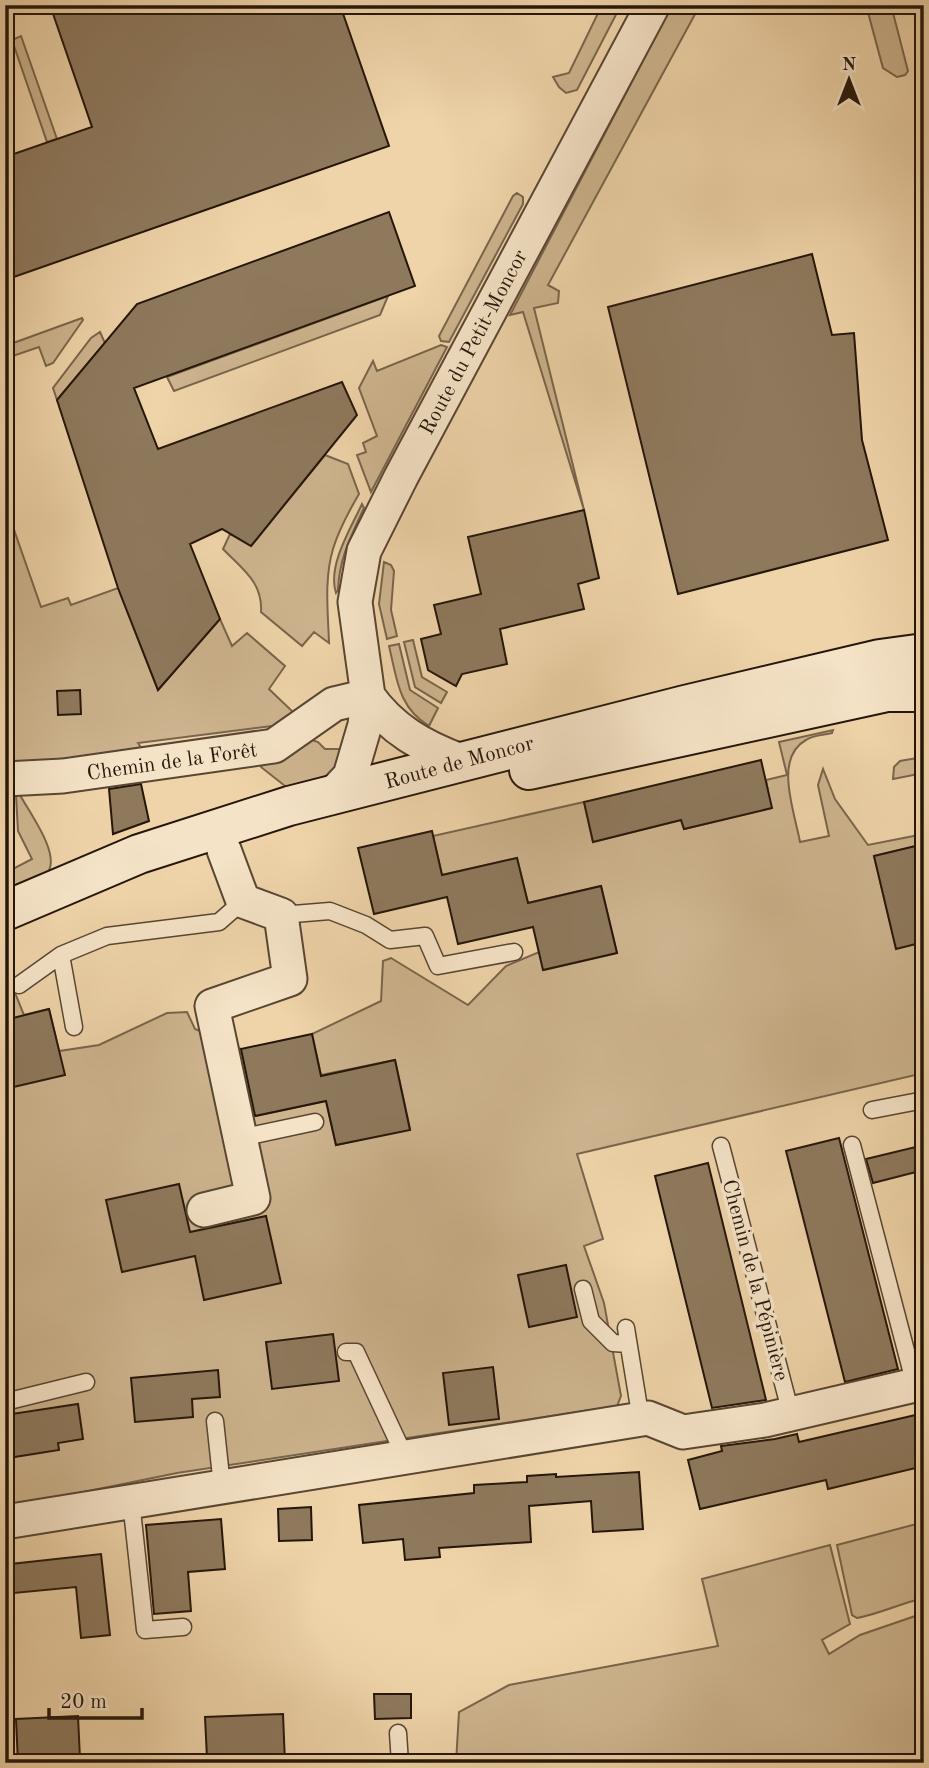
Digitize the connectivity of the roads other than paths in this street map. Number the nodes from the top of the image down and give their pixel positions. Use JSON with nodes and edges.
{"nodes":[{"id":1,"x":653,"y":5,"type":"edge"},
{"id":2,"x":924,"y":653,"type":"edge"},
{"id":3,"x":924,"y":692,"type":"edge"},
{"id":4,"x":368,"y":696,"type":"junction"},
{"id":5,"x":461,"y":761,"type":"junction"},
{"id":6,"x":5,"y":779,"type":"edge"},
{"id":7,"x":332,"y":795,"type":"junction"},
{"id":8,"x":224,"y":850,"type":"junction"},
{"id":9,"x":243,"y":901,"type":"junction"},
{"id":10,"x":5,"y":912,"type":"edge"},
{"id":11,"x":281,"y":915,"type":"junction"},
{"id":12,"x":5,"y":939,"type":"edge"},
{"id":13,"x":514,"y":952,"type":"dead end"},
{"id":14,"x":61,"y":955,"type":"junction"},
{"id":15,"x":19,"y":985,"type":"dead end"},
{"id":16,"x":74,"y":1027,"type":"dead end"},
{"id":17,"x":924,"y":1100,"type":"edge"},
{"id":18,"x":872,"y":1110,"type":"dead end"},
{"id":19,"x":315,"y":1122,"type":"dead end"},
{"id":20,"x":240,"y":1138,"type":"junction"},
{"id":21,"x":852,"y":1145,"type":"dead end"},
{"id":22,"x":721,"y":1146,"type":"dead end"},
{"id":23,"x":204,"y":1210,"type":"dead end"},
{"id":24,"x":583,"y":1289,"type":"dead end"},
{"id":25,"x":346,"y":1352,"type":"dead end"},
{"id":26,"x":86,"y":1382,"type":"dead end"},
{"id":27,"x":915,"y":1385,"type":"joint"},
{"id":28,"x":5,"y":1402,"type":"edge"},
{"id":29,"x":791,"y":1414,"type":"junction"},
{"id":30,"x":641,"y":1420,"type":"junction"},
{"id":31,"x":215,"y":1421,"type":"dead end"},
{"id":32,"x":405,"y":1457,"type":"junction"},
{"id":33,"x":222,"y":1486,"type":"junction"},
{"id":34,"x":131,"y":1501,"type":"junction"},
{"id":35,"x":5,"y":1522,"type":"edge"},
{"id":36,"x":183,"y":1627,"type":"dead end"},
{"id":37,"x":398,"y":1733,"type":"dead end"},
{"id":38,"x":400,"y":1763,"type":"edge"}],
"edges":[{"from":1,"to":4,"type":"street","name":"Route du Petit-Moncor"},
{"from":2,"to":5,"type":"main road","name":"Route de Moncor"},
{"from":3,"to":8,"type":"main road","name":"Route de Moncor"},
{"from":4,"to":5,"type":"street"},
{"from":4,"to":6,"type":"street","name":"Chemin de la Forêt"},
{"from":4,"to":7,"type":"street","name":"Route du Petit-Moncor"},
{"from":5,"to":7,"type":"main road","name":"Route de Moncor"},
{"from":7,"to":10,"type":"main road","name":"Route de Moncor"},
{"from":8,"to":9,"type":"street"},
{"from":8,"to":12,"type":"main road","name":"Route de Moncor"},
{"from":9,"to":11,"type":"street"},
{"from":9,"to":14,"type":"lane"},
{"from":11,"to":13,"type":"lane"},
{"from":11,"to":20,"type":"street"},
{"from":14,"to":15,"type":"lane"},
{"from":14,"to":16,"type":"lane"},
{"from":17,"to":18,"type":"lane"},
{"from":19,"to":20,"type":"lane"},
{"from":20,"to":23,"type":"street"},
{"from":21,"to":27,"type":"lane"},
{"from":22,"to":29,"type":"lane","name":"Chemin de la Pépinière"},
{"from":24,"to":30,"type":"lane"},
{"from":25,"to":32,"type":"lane"},
{"from":26,"to":28,"type":"lane"},
{"from":27,"to":29,"type":"street"},
{"from":29,"to":30,"type":"street"},
{"from":30,"to":32,"type":"street"},
{"from":31,"to":33,"type":"lane"},
{"from":32,"to":33,"type":"street"},
{"from":33,"to":34,"type":"street"},
{"from":34,"to":35,"type":"street"},
{"from":34,"to":36,"type":"lane"},
{"from":37,"to":38,"type":"lane"}]}
